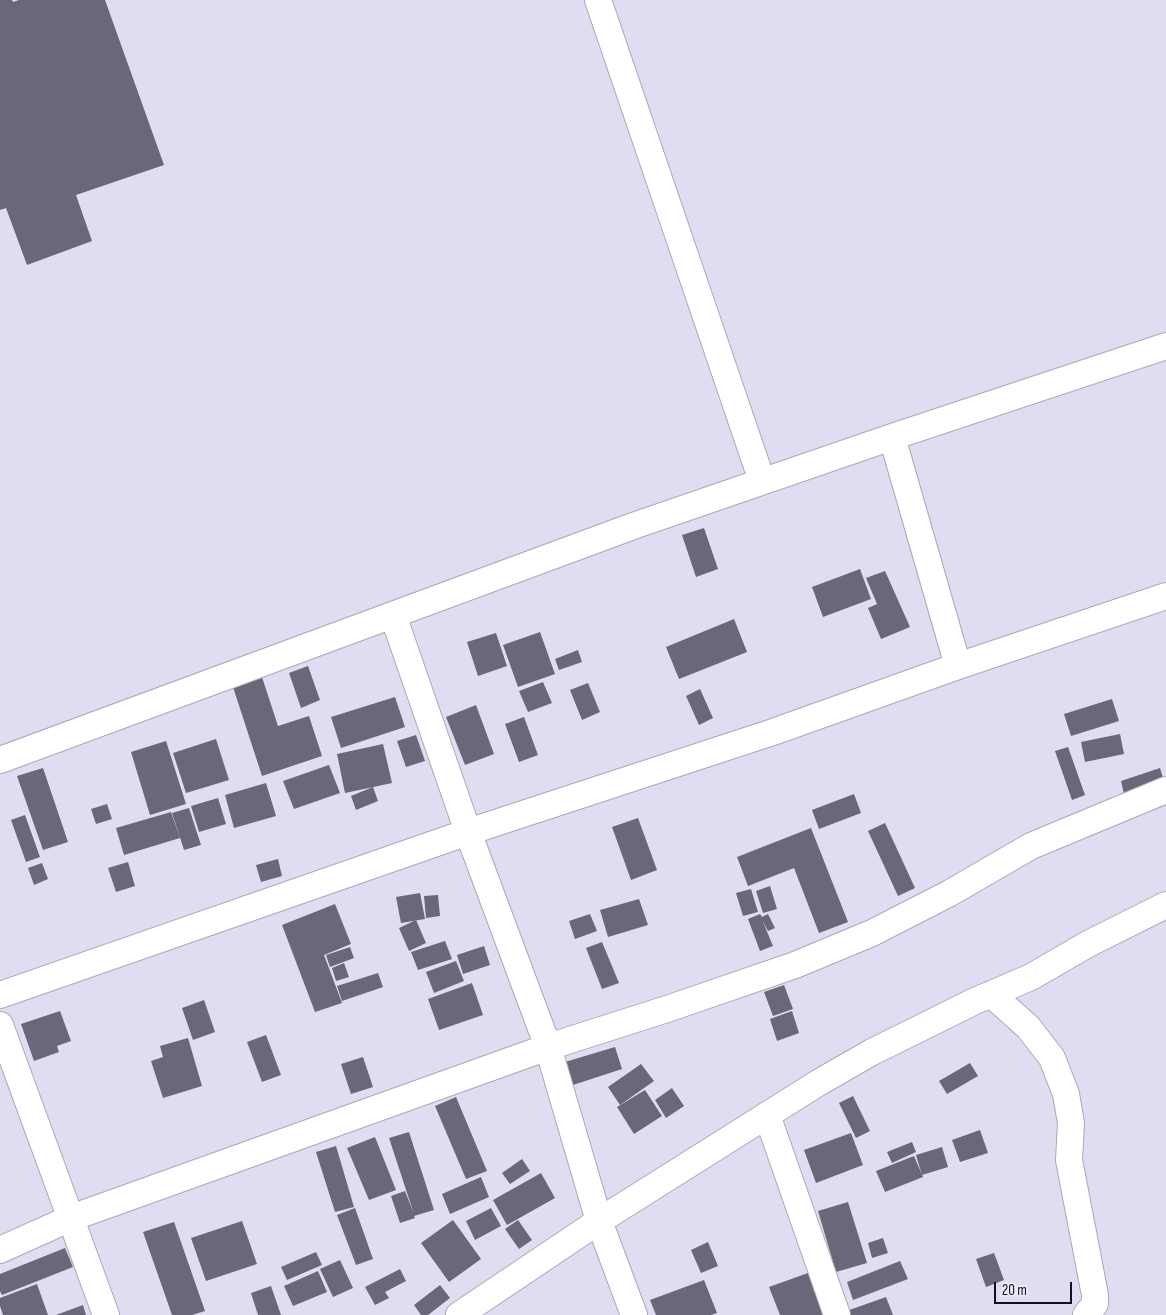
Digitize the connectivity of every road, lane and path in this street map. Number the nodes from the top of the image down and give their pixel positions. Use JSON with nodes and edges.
{"nodes":[{"id":1,"x":598,"y":0,"type":"edge"},
{"id":2,"x":1166,"y":346,"type":"edge"},
{"id":3,"x":892,"y":437,"type":"junction"},
{"id":4,"x":762,"y":482,"type":"junction"},
{"id":5,"x":1166,"y":596,"type":"edge"},
{"id":6,"x":393,"y":616,"type":"junction"},
{"id":7,"x":958,"y":666,"type":"junction"},
{"id":8,"x":0,"y":760,"type":"edge"},
{"id":9,"x":1166,"y":790,"type":"edge"},
{"id":10,"x":468,"y":832,"type":"junction"},
{"id":11,"x":1166,"y":905,"type":"edge"},
{"id":12,"x":991,"y":994,"type":"junction"},
{"id":13,"x":0,"y":995,"type":"edge"},
{"id":14,"x":0,"y":1025,"type":"edge"},
{"id":15,"x":548,"y":1046,"type":"junction"},
{"id":16,"x":767,"y":1115,"type":"junction"},
{"id":17,"x":71,"y":1218,"type":"junction"},
{"id":18,"x":599,"y":1221,"type":"junction"},
{"id":19,"x":0,"y":1250,"type":"edge"},
{"id":20,"x":106,"y":1315,"type":"edge"},
{"id":21,"x":459,"y":1315,"type":"edge"},
{"id":22,"x":634,"y":1315,"type":"edge"},
{"id":23,"x":837,"y":1315,"type":"edge"},
{"id":24,"x":1086,"y":1315,"type":"edge"}],
"edges":[{"from":1,"to":4,"type":"street"},
{"from":2,"to":3,"type":"street"},
{"from":3,"to":4,"type":"street"},
{"from":3,"to":7,"type":"street"},
{"from":4,"to":6,"type":"street"},
{"from":5,"to":7,"type":"street"},
{"from":6,"to":8,"type":"street"},
{"from":6,"to":10,"type":"street"},
{"from":7,"to":10,"type":"street"},
{"from":9,"to":15,"type":"street"},
{"from":10,"to":13,"type":"street"},
{"from":10,"to":15,"type":"street"},
{"from":11,"to":12,"type":"street"},
{"from":12,"to":16,"type":"street"},
{"from":12,"to":24,"type":"street"},
{"from":14,"to":17,"type":"street"},
{"from":15,"to":17,"type":"street"},
{"from":15,"to":18,"type":"street"},
{"from":16,"to":18,"type":"street"},
{"from":16,"to":23,"type":"street"},
{"from":17,"to":19,"type":"street"},
{"from":17,"to":20,"type":"street"},
{"from":18,"to":21,"type":"street"},
{"from":18,"to":22,"type":"street"}]}
